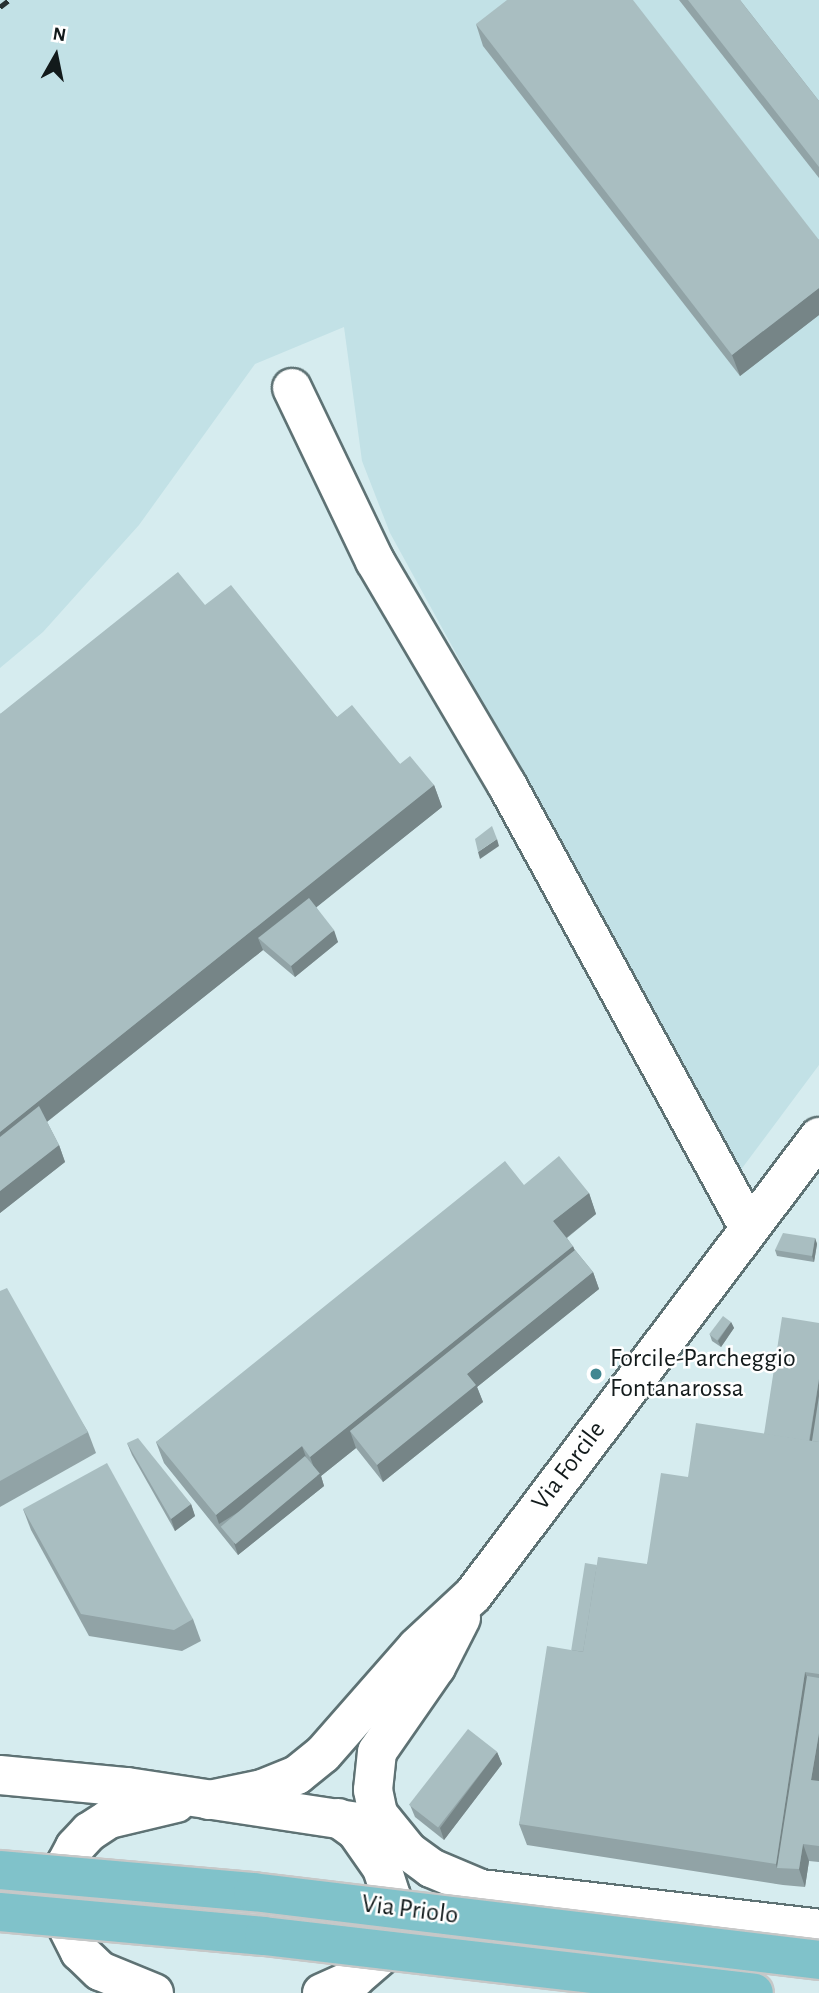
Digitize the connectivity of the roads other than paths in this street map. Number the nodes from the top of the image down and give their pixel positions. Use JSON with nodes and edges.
{"nodes":[{"id":1,"x":292,"y":388,"type":"dead end"},
{"id":2,"x":819,"y":1137,"type":"edge"},
{"id":3,"x":749,"y":1228,"type":"junction"},
{"id":4,"x":472,"y":1595,"type":"junction"},
{"id":5,"x":0,"y":1775,"type":"edge"},
{"id":6,"x":202,"y":1799,"type":"junction"},
{"id":7,"x":362,"y":1827,"type":"junction"},
{"id":8,"x":0,"y":1870,"type":"edge"},
{"id":9,"x":0,"y":1912,"type":"edge"},
{"id":10,"x":819,"y":1929,"type":"edge"},
{"id":11,"x":819,"y":1960,"type":"edge"},
{"id":12,"x":154,"y":1993,"type":"edge"},
{"id":13,"x":322,"y":1993,"type":"edge"},
{"id":14,"x":754,"y":1993,"type":"edge"}],
"edges":[{"from":1,"to":3,"type":"street"},
{"from":2,"to":3,"type":"street","name":"Via Forcile"},
{"from":3,"to":4,"type":"street","name":"Via Forcile"},
{"from":4,"to":6,"type":"street"},
{"from":4,"to":7,"type":"street"},
{"from":5,"to":6,"type":"street"},
{"from":6,"to":7,"type":"street"},
{"from":6,"to":12,"type":"street"},
{"from":7,"to":10,"type":"street"},
{"from":7,"to":13,"type":"street"},
{"from":8,"to":11,"type":"main road","name":"Via Priolo","bridge":true},
{"from":9,"to":14,"type":"main road","name":"Via Priolo","bridge":true}]}
